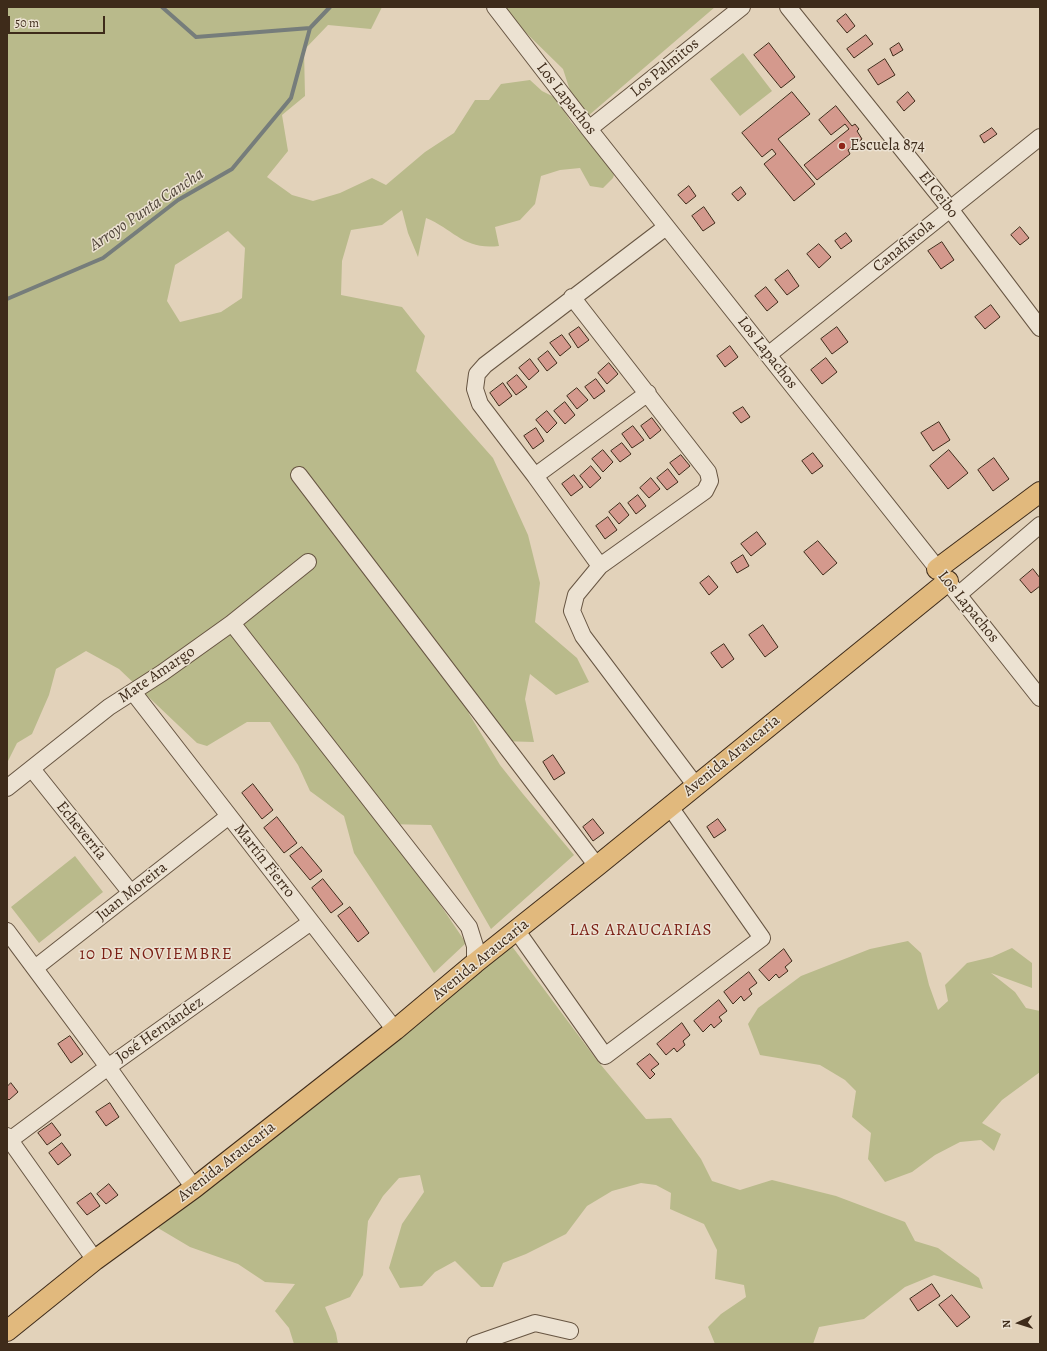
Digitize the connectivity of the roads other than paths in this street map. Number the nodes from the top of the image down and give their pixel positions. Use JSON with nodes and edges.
{"nodes":[{"id":1,"x":495,"y":7,"type":"edge"},
{"id":2,"x":742,"y":7,"type":"edge"},
{"id":3,"x":788,"y":7,"type":"edge"},
{"id":4,"x":589,"y":129,"type":"junction"},
{"id":5,"x":1040,"y":138,"type":"edge"},
{"id":6,"x":950,"y":209,"type":"junction"},
{"id":7,"x":666,"y":227,"type":"junction"},
{"id":8,"x":572,"y":297,"type":"junction"},
{"id":9,"x":1040,"y":328,"type":"edge"},
{"id":10,"x":768,"y":355,"type":"junction"},
{"id":11,"x":648,"y":393,"type":"junction"},
{"id":12,"x":298,"y":475,"type":"dead end"},
{"id":13,"x":535,"y":476,"type":"junction"},
{"id":14,"x":1040,"y":492,"type":"edge"},
{"id":15,"x":1038,"y":531,"type":"edge"},
{"id":16,"x":308,"y":562,"type":"dead end"},
{"id":17,"x":600,"y":566,"type":"junction"},
{"id":18,"x":948,"y":582,"type":"junction"},
{"id":19,"x":232,"y":623,"type":"junction"},
{"id":20,"x":133,"y":692,"type":"junction"},
{"id":21,"x":1040,"y":698,"type":"edge"},
{"id":22,"x":32,"y":769,"type":"junction"},
{"id":23,"x":696,"y":786,"type":"junction"},
{"id":24,"x":7,"y":788,"type":"edge"},
{"id":25,"x":670,"y":807,"type":"junction"},
{"id":26,"x":229,"y":816,"type":"junction"},
{"id":27,"x":597,"y":866,"type":"junction"},
{"id":28,"x":131,"y":893,"type":"junction"},
{"id":29,"x":311,"y":922,"type":"junction"},
{"id":30,"x":7,"y":931,"type":"edge"},
{"id":31,"x":517,"y":931,"type":"junction"},
{"id":32,"x":474,"y":963,"type":"junction"},
{"id":33,"x":35,"y":968,"type":"junction"},
{"id":34,"x":395,"y":1030,"type":"junction"},
{"id":35,"x":108,"y":1067,"type":"junction"},
{"id":36,"x":8,"y":1138,"type":"edge"},
{"id":37,"x":194,"y":1188,"type":"junction"},
{"id":38,"x":95,"y":1260,"type":"junction"},
{"id":39,"x":7,"y":1331,"type":"edge"},
{"id":40,"x":570,"y":1331,"type":"dead end"},
{"id":41,"x":475,"y":1344,"type":"edge"}],
"edges":[{"from":1,"to":4,"type":"street","name":"Los Lapachos"},
{"from":2,"to":4,"type":"street","name":"Los Palmitos"},
{"from":3,"to":6,"type":"street","name":"El Ceibo"},
{"from":4,"to":7,"type":"street","name":"Los Lapachos"},
{"from":5,"to":6,"type":"street","name":"Canafistola"},
{"from":6,"to":9,"type":"street","name":"El Ceibo"},
{"from":6,"to":10,"type":"street","name":"Canafistola"},
{"from":7,"to":8,"type":"street"},
{"from":7,"to":10,"type":"street","name":"Los Lapachos"},
{"from":8,"to":11,"type":"street"},
{"from":8,"to":13,"type":"street"},
{"from":10,"to":18,"type":"street","name":"Los Lapachos"},
{"from":11,"to":13,"type":"street"},
{"from":11,"to":17,"type":"street"},
{"from":12,"to":27,"type":"street"},
{"from":13,"to":17,"type":"street"},
{"from":14,"to":18,"type":"main road","name":"Avenida Araucaria"},
{"from":15,"to":18,"type":"street","name":"Avenida Araucaria"},
{"from":16,"to":19,"type":"street","name":"Mate Amargo"},
{"from":17,"to":23,"type":"street"},
{"from":18,"to":21,"type":"street","name":"Los Lapachos"},
{"from":18,"to":23,"type":"main road","name":"Avenida Araucaria"},
{"from":19,"to":20,"type":"street","name":"Mate Amargo"},
{"from":19,"to":32,"type":"street"},
{"from":20,"to":22,"type":"street","name":"Mate Amargo"},
{"from":20,"to":26,"type":"street","name":"Martín Fierro"},
{"from":22,"to":24,"type":"street","name":"Mate Amargo"},
{"from":22,"to":28,"type":"street","name":"Echeverría"},
{"from":23,"to":25,"type":"main road","name":"Avenida Araucaria"},
{"from":25,"to":27,"type":"main road","name":"Avenida Araucaria"},
{"from":25,"to":31,"type":"street"},
{"from":26,"to":28,"type":"street","name":"Juan Moreira"},
{"from":26,"to":29,"type":"street","name":"Martín Fierro"},
{"from":27,"to":31,"type":"main road","name":"Avenida Araucaria"},
{"from":28,"to":33,"type":"street","name":"Juan Moreira"},
{"from":29,"to":34,"type":"street","name":"Martín Fierro"},
{"from":29,"to":35,"type":"street","name":"José Hernández"},
{"from":30,"to":33,"type":"street"},
{"from":31,"to":32,"type":"main road","name":"Avenida Araucaria"},
{"from":32,"to":34,"type":"main road","name":"Avenida Araucaria"},
{"from":33,"to":35,"type":"street"},
{"from":34,"to":37,"type":"main road","name":"Avenida Araucaria"},
{"from":35,"to":36,"type":"street","name":"José Hernández"},
{"from":35,"to":37,"type":"street"},
{"from":36,"to":38,"type":"street"},
{"from":37,"to":38,"type":"main road","name":"Avenida Araucaria"},
{"from":38,"to":39,"type":"main road","name":"Avenida Araucaria"},
{"from":40,"to":41,"type":"street"}]}
